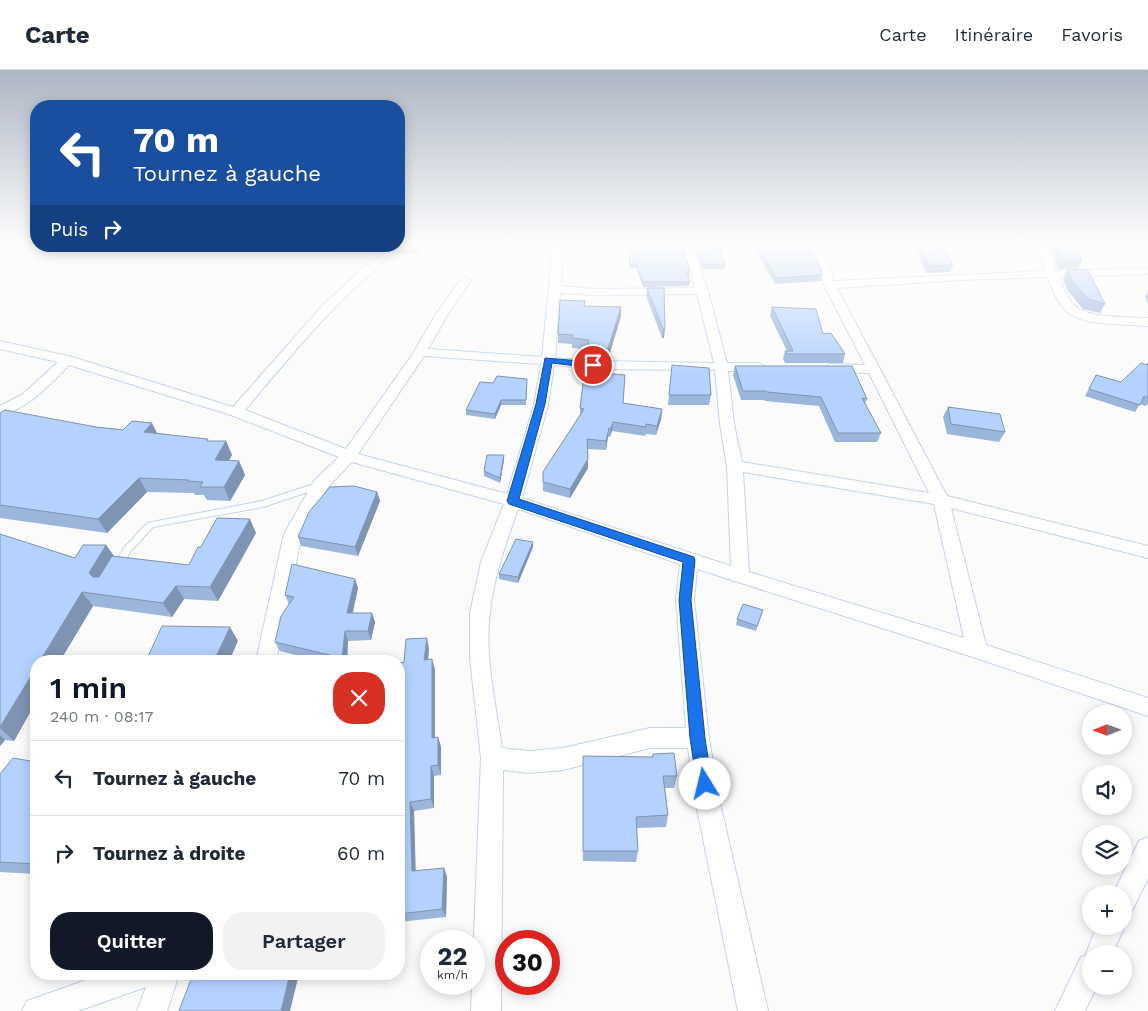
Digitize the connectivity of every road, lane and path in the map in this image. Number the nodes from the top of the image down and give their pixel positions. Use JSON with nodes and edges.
{"nodes":[{"id":1,"x":347,"y":287,"type":"edge"},
{"id":2,"x":461,"y":287,"type":"edge"},
{"id":3,"x":701,"y":287,"type":"edge"},
{"id":4,"x":831,"y":287,"type":"edge"},
{"id":5,"x":1058,"y":287,"type":"edge"},
{"id":6,"x":554,"y":289,"type":"joint"},
{"id":7,"x":702,"y":291,"type":"junction"},
{"id":8,"x":1148,"y":322,"type":"edge"},
{"id":9,"x":0,"y":345,"type":"edge"},
{"id":10,"x":420,"y":352,"type":"junction"},
{"id":11,"x":67,"y":360,"type":"junction"},
{"id":12,"x":548,"y":360,"type":"junction"},
{"id":13,"x":721,"y":366,"type":"junction"},
{"id":14,"x":768,"y":367,"type":"edge"},
{"id":15,"x":816,"y":368,"type":"edge"},
{"id":16,"x":873,"y":369,"type":"junction"},
{"id":17,"x":0,"y":411,"type":"edge"},
{"id":18,"x":236,"y":412,"type":"junction"},
{"id":19,"x":349,"y":456,"type":"junction"},
{"id":20,"x":735,"y":466,"type":"junction"},
{"id":21,"x":320,"y":485,"type":"junction"},
{"id":22,"x":941,"y":500,"type":"junction"},
{"id":23,"x":513,"y":501,"type":"junction"},
{"id":24,"x":1148,"y":552,"type":"edge"},
{"id":25,"x":690,"y":560,"type":"junction"},
{"id":26,"x":740,"y":575,"type":"junction"},
{"id":27,"x":110,"y":579,"type":"edge"},
{"id":28,"x":976,"y":650,"type":"junction"},
{"id":29,"x":267,"y":655,"type":"edge"},
{"id":30,"x":1148,"y":707,"type":"edge"},
{"id":31,"x":698,"y":738,"type":"junction"},
{"id":32,"x":492,"y":758,"type":"junction"},
{"id":33,"x":1148,"y":850,"type":"edge"},
{"id":34,"x":1131,"y":885,"type":"edge"},
{"id":35,"x":126,"y":980,"type":"edge"},
{"id":36,"x":163,"y":980,"type":"edge"},
{"id":37,"x":1082,"y":986,"type":"edge"},
{"id":38,"x":37,"y":1011,"type":"edge"},
{"id":39,"x":152,"y":1011,"type":"edge"},
{"id":40,"x":486,"y":1011,"type":"edge"},
{"id":41,"x":753,"y":1011,"type":"edge"},
{"id":42,"x":1070,"y":1011,"type":"edge"}],
"edges":[{"from":1,"to":18,"type":"street"},
{"from":2,"to":10,"type":"street"},
{"from":3,"to":7,"type":"street"},
{"from":4,"to":16,"type":"street"},
{"from":5,"to":8,"type":"street"},
{"from":6,"to":7,"type":"street"},
{"from":6,"to":12,"type":"street"},
{"from":7,"to":13,"type":"street"},
{"from":9,"to":11,"type":"street"},
{"from":10,"to":12,"type":"street"},
{"from":10,"to":19,"type":"street"},
{"from":11,"to":17,"type":"street"},
{"from":11,"to":18,"type":"street"},
{"from":12,"to":13,"type":"street"},
{"from":12,"to":23,"type":"street"},
{"from":13,"to":14,"type":"street"},
{"from":13,"to":20,"type":"street"},
{"from":15,"to":16,"type":"street"},
{"from":16,"to":22,"type":"street"},
{"from":18,"to":19,"type":"street"},
{"from":19,"to":21,"type":"street"},
{"from":19,"to":23,"type":"street"},
{"from":20,"to":22,"type":"street"},
{"from":20,"to":26,"type":"street"},
{"from":21,"to":27,"type":"lane"},
{"from":21,"to":29,"type":"street"},
{"from":22,"to":24,"type":"street"},
{"from":22,"to":28,"type":"street"},
{"from":23,"to":25,"type":"street"},
{"from":23,"to":32,"type":"street"},
{"from":25,"to":26,"type":"street"},
{"from":25,"to":31,"type":"street"},
{"from":26,"to":28,"type":"street"},
{"from":28,"to":30,"type":"street"},
{"from":31,"to":32,"type":"street"},
{"from":31,"to":41,"type":"street"},
{"from":32,"to":40,"type":"street"},
{"from":33,"to":34,"type":"street"},
{"from":35,"to":38,"type":"street"},
{"from":36,"to":39,"type":"street"},
{"from":37,"to":42,"type":"street"}]}
